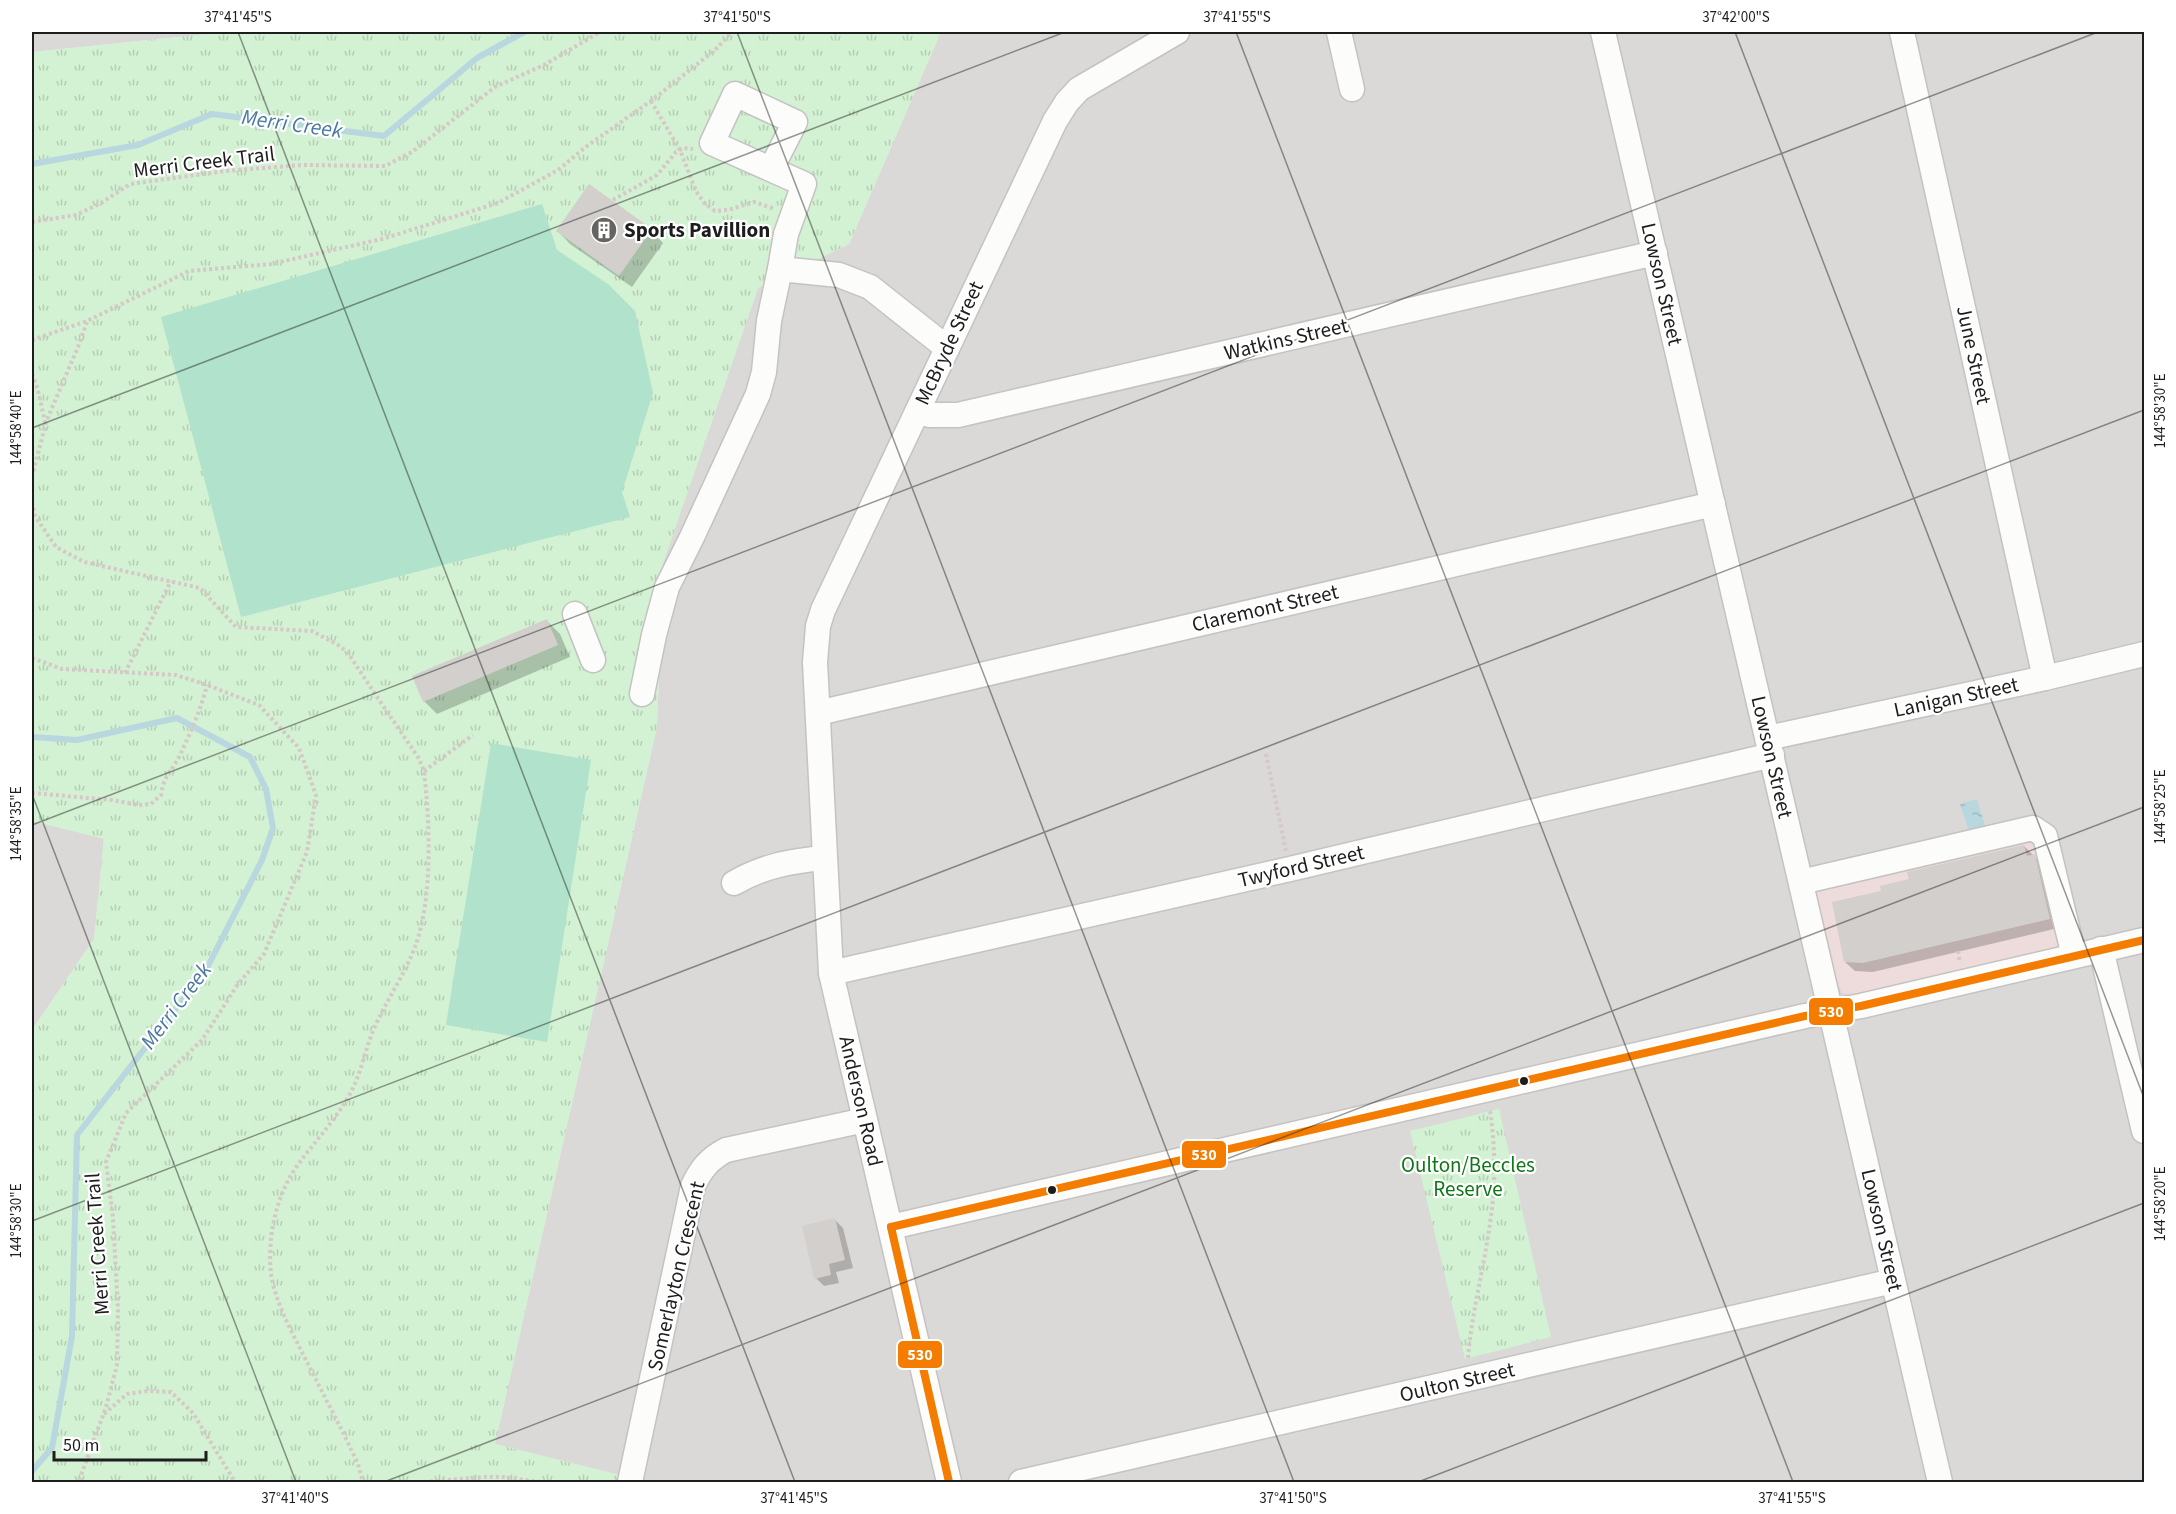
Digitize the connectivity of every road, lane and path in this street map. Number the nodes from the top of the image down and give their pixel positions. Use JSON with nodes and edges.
{"nodes":[{"id":1,"x":600,"y":32,"type":"edge"},
{"id":2,"x":732,"y":32,"type":"edge"},
{"id":3,"x":1177,"y":32,"type":"edge"},
{"id":4,"x":1339,"y":32,"type":"edge"},
{"id":5,"x":1604,"y":32,"type":"edge"},
{"id":6,"x":1902,"y":32,"type":"edge"},
{"id":7,"x":1352,"y":88,"type":"dead end"},
{"id":8,"x":651,"y":101,"type":"junction"},
{"id":9,"x":680,"y":150,"type":"junction"},
{"id":10,"x":696,"y":150,"type":"dead end"},
{"id":11,"x":771,"y":169,"type":"dead end"},
{"id":12,"x":613,"y":200,"type":"dead end"},
{"id":13,"x":792,"y":215,"type":"junction"},
{"id":14,"x":32,"y":222,"type":"edge"},
{"id":15,"x":1655,"y":253,"type":"junction"},
{"id":16,"x":780,"y":269,"type":"junction"},
{"id":17,"x":87,"y":321,"type":"junction"},
{"id":18,"x":32,"y":340,"type":"edge"},
{"id":19,"x":946,"y":348,"type":"junction"},
{"id":20,"x":32,"y":374,"type":"edge"},
{"id":21,"x":917,"y":412,"type":"junction"},
{"id":22,"x":46,"y":423,"type":"junction"},
{"id":23,"x":32,"y":477,"type":"edge"},
{"id":24,"x":32,"y":502,"type":"edge"},
{"id":25,"x":1713,"y":504,"type":"junction"},
{"id":26,"x":171,"y":581,"type":"junction"},
{"id":27,"x":575,"y":614,"type":"dead end"},
{"id":28,"x":2145,"y":654,"type":"edge"},
{"id":29,"x":32,"y":658,"type":"edge"},
{"id":30,"x":593,"y":660,"type":"dead end"},
{"id":31,"x":125,"y":673,"type":"junction"},
{"id":32,"x":2045,"y":678,"type":"junction"},
{"id":33,"x":207,"y":684,"type":"junction"},
{"id":34,"x":642,"y":694,"type":"dead end"},
{"id":35,"x":818,"y":712,"type":"junction"},
{"id":36,"x":472,"y":735,"type":"dead end"},
{"id":37,"x":1770,"y":746,"type":"junction"},
{"id":38,"x":1266,"y":754,"type":"dead end"},
{"id":39,"x":424,"y":771,"type":"junction"},
{"id":40,"x":32,"y":793,"type":"edge"},
{"id":41,"x":824,"y":858,"type":"junction"},
{"id":42,"x":1290,"y":869,"type":"junction"},
{"id":43,"x":1801,"y":882,"type":"junction"},
{"id":44,"x":734,"y":883,"type":"dead end"},
{"id":45,"x":2145,"y":940,"type":"edge"},
{"id":46,"x":2101,"y":949,"type":"junction"},
{"id":47,"x":2074,"y":956,"type":"junction"},
{"id":48,"x":831,"y":973,"type":"junction"},
{"id":49,"x":1831,"y":1011,"type":"junction"},
{"id":50,"x":1490,"y":1109,"type":"dead end"},
{"id":51,"x":865,"y":1120,"type":"junction"},
{"id":52,"x":2145,"y":1131,"type":"edge"},
{"id":53,"x":891,"y":1227,"type":"junction"},
{"id":54,"x":1893,"y":1281,"type":"junction"},
{"id":55,"x":1468,"y":1358,"type":"dead end"},
{"id":56,"x":104,"y":1414,"type":"junction"},
{"id":57,"x":76,"y":1482,"type":"edge"},
{"id":58,"x":235,"y":1482,"type":"edge"},
{"id":59,"x":363,"y":1482,"type":"edge"},
{"id":60,"x":424,"y":1482,"type":"edge"},
{"id":61,"x":541,"y":1482,"type":"edge"},
{"id":62,"x":630,"y":1482,"type":"edge"},
{"id":63,"x":949,"y":1482,"type":"edge"},
{"id":64,"x":1021,"y":1482,"type":"edge"},
{"id":65,"x":1940,"y":1482,"type":"edge"}],
"edges":[{"from":1,"to":14,"type":"path","name":"Merri Creek Trail"},
{"from":2,"to":8,"type":"path"},
{"from":3,"to":19,"type":"street","name":"McBryde Street"},
{"from":4,"to":7,"type":"street"},
{"from":5,"to":15,"type":"street","name":"Lowson Street"},
{"from":6,"to":32,"type":"street","name":"June Street"},
{"from":8,"to":9,"type":"path"},
{"from":8,"to":17,"type":"path"},
{"from":9,"to":10,"type":"path"},
{"from":9,"to":12,"type":"path"},
{"from":9,"to":13,"type":"path"},
{"from":11,"to":13,"type":"street"},
{"from":13,"to":16,"type":"street"},
{"from":15,"to":21,"type":"street","name":"Watkins Street"},
{"from":15,"to":25,"type":"street","name":"Lowson Street"},
{"from":16,"to":19,"type":"street"},
{"from":16,"to":34,"type":"street"},
{"from":17,"to":18,"type":"path"},
{"from":17,"to":22,"type":"path"},
{"from":19,"to":21,"type":"street","name":"McBryde Street"},
{"from":20,"to":22,"type":"path"},
{"from":21,"to":35,"type":"street","name":"McBryde Street"},
{"from":22,"to":23,"type":"path"},
{"from":24,"to":26,"type":"path"},
{"from":25,"to":35,"type":"street","name":"Claremont Street"},
{"from":25,"to":37,"type":"street","name":"Lowson Street"},
{"from":26,"to":31,"type":"path"},
{"from":26,"to":39,"type":"path"},
{"from":27,"to":30,"type":"street"},
{"from":28,"to":32,"type":"street","name":"Lanigan Street"},
{"from":29,"to":31,"type":"path","name":"Merri Creek Trail"},
{"from":31,"to":33,"type":"path","name":"Merri Creek Trail"},
{"from":32,"to":37,"type":"street","name":"Lanigan Street"},
{"from":33,"to":40,"type":"path"},
{"from":33,"to":56,"type":"path","name":"Merri Creek Trail"},
{"from":35,"to":41,"type":"street","name":"Anderson Road"},
{"from":36,"to":39,"type":"path"},
{"from":37,"to":42,"type":"street","name":"Twyford Street"},
{"from":37,"to":43,"type":"street","name":"Lowson Street"},
{"from":38,"to":42,"type":"path"},
{"from":39,"to":59,"type":"path"},
{"from":41,"to":44,"type":"street"},
{"from":41,"to":48,"type":"street","name":"Anderson Road"},
{"from":42,"to":48,"type":"street","name":"Twyford Street"},
{"from":43,"to":47,"type":"street"},
{"from":43,"to":49,"type":"street","name":"Lowson Street"},
{"from":45,"to":46,"type":"street"},
{"from":46,"to":47,"type":"street"},
{"from":46,"to":52,"type":"street"},
{"from":47,"to":49,"type":"street"},
{"from":48,"to":51,"type":"street","name":"Anderson Road"},
{"from":49,"to":53,"type":"street"},
{"from":49,"to":54,"type":"street","name":"Lowson Street"},
{"from":50,"to":55,"type":"path"},
{"from":51,"to":53,"type":"street","name":"Anderson Road"},
{"from":51,"to":62,"type":"street","name":"Somerlayton Crescent"},
{"from":53,"to":63,"type":"street","name":"Anderson Road"},
{"from":54,"to":64,"type":"street","name":"Oulton Street"},
{"from":54,"to":65,"type":"street","name":"Lowson Street"},
{"from":56,"to":57,"type":"path","name":"Merri Creek Trail"},
{"from":56,"to":58,"type":"path","name":"Merri Creek Trail"},
{"from":60,"to":61,"type":"path"}]}
